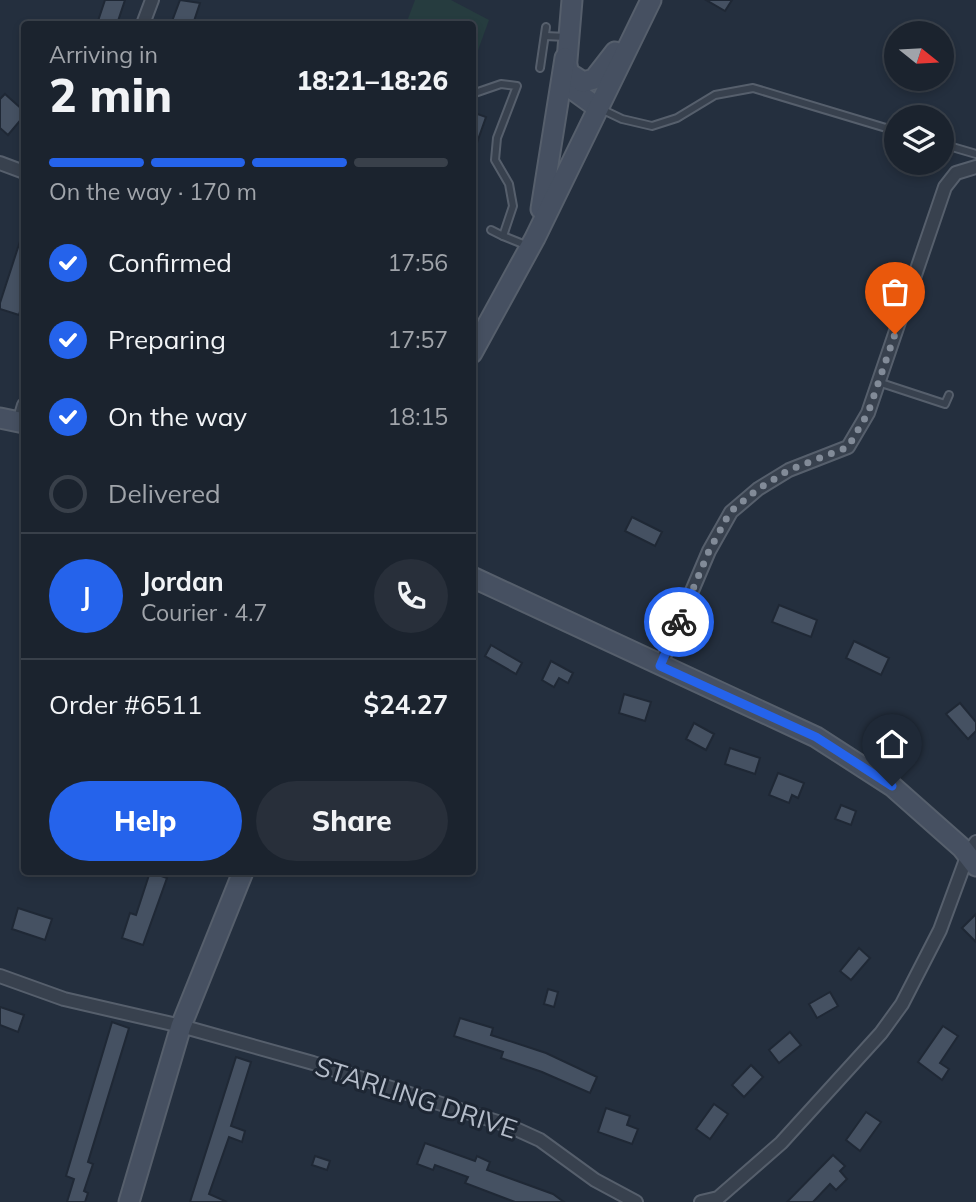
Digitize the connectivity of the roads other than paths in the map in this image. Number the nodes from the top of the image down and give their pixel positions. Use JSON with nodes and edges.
{"nodes":[{"id":1,"x":152,"y":0,"type":"edge"},
{"id":2,"x":572,"y":0,"type":"edge"},
{"id":3,"x":650,"y":0,"type":"edge"},
{"id":4,"x":144,"y":21,"type":"edge"},
{"id":5,"x":546,"y":27,"type":"dead end"},
{"id":6,"x":545,"y":36,"type":"junction"},
{"id":7,"x":568,"y":37,"type":"junction"},
{"id":8,"x":627,"y":43,"type":"junction"},
{"id":9,"x":565,"y":58,"type":"junction"},
{"id":10,"x":540,"y":68,"type":"dead end"},
{"id":11,"x":476,"y":93,"type":"edge"},
{"id":12,"x":598,"y":108,"type":"junction"},
{"id":13,"x":884,"y":127,"type":"edge"},
{"id":14,"x":954,"y":148,"type":"edge"},
{"id":15,"x":976,"y":154,"type":"edge"},
{"id":16,"x":0,"y":163,"type":"edge"},
{"id":17,"x":976,"y":167,"type":"edge"},
{"id":18,"x":21,"y":171,"type":"edge"},
{"id":19,"x":491,"y":230,"type":"dead end"},
{"id":20,"x":503,"y":236,"type":"junction"},
{"id":21,"x":532,"y":242,"type":"junction"},
{"id":22,"x":476,"y":346,"type":"edge"},
{"id":23,"x":878,"y":382,"type":"junction"},
{"id":24,"x":948,"y":395,"type":"dead end"},
{"id":25,"x":476,"y":581,"type":"edge"},
{"id":26,"x":660,"y":666,"type":"junction"},
{"id":27,"x":973,"y":854,"type":"edge"},
{"id":28,"x":242,"y":875,"type":"edge"},
{"id":29,"x":0,"y":976,"type":"edge"},
{"id":30,"x":181,"y":1026,"type":"junction"},
{"id":31,"x":720,"y":1200,"type":"edge"},
{"id":32,"x":129,"y":1202,"type":"edge"},
{"id":33,"x":636,"y":1202,"type":"edge"},
{"id":34,"x":701,"y":1202,"type":"edge"}],
"edges":[{"from":1,"to":4,"type":"street"},
{"from":2,"to":7,"type":"street"},
{"from":3,"to":8,"type":"street"},
{"from":5,"to":6,"type":"lane"},
{"from":6,"to":7,"type":"lane"},
{"from":6,"to":10,"type":"lane"},
{"from":7,"to":9,"type":"street"},
{"from":8,"to":9,"type":"street"},
{"from":8,"to":12,"type":"street"},
{"from":9,"to":12,"type":"street"},
{"from":9,"to":21,"type":"street"},
{"from":11,"to":20,"type":"lane"},
{"from":12,"to":13,"type":"lane"},
{"from":12,"to":21,"type":"street"},
{"from":14,"to":15,"type":"lane"},
{"from":16,"to":18,"type":"street"},
{"from":17,"to":23,"type":"street"},
{"from":19,"to":20,"type":"lane"},
{"from":20,"to":21,"type":"lane"},
{"from":21,"to":22,"type":"street"},
{"from":23,"to":24,"type":"lane"},
{"from":23,"to":26,"type":"street"},
{"from":25,"to":26,"type":"street"},
{"from":26,"to":27,"type":"street"},
{"from":27,"to":31,"type":"street"},
{"from":28,"to":30,"type":"street"},
{"from":29,"to":30,"type":"street","name":"STARLING DRIVE"},
{"from":30,"to":32,"type":"street"},
{"from":30,"to":33,"type":"street","name":"STARLING DRIVE"},
{"from":31,"to":34,"type":"street"}]}
